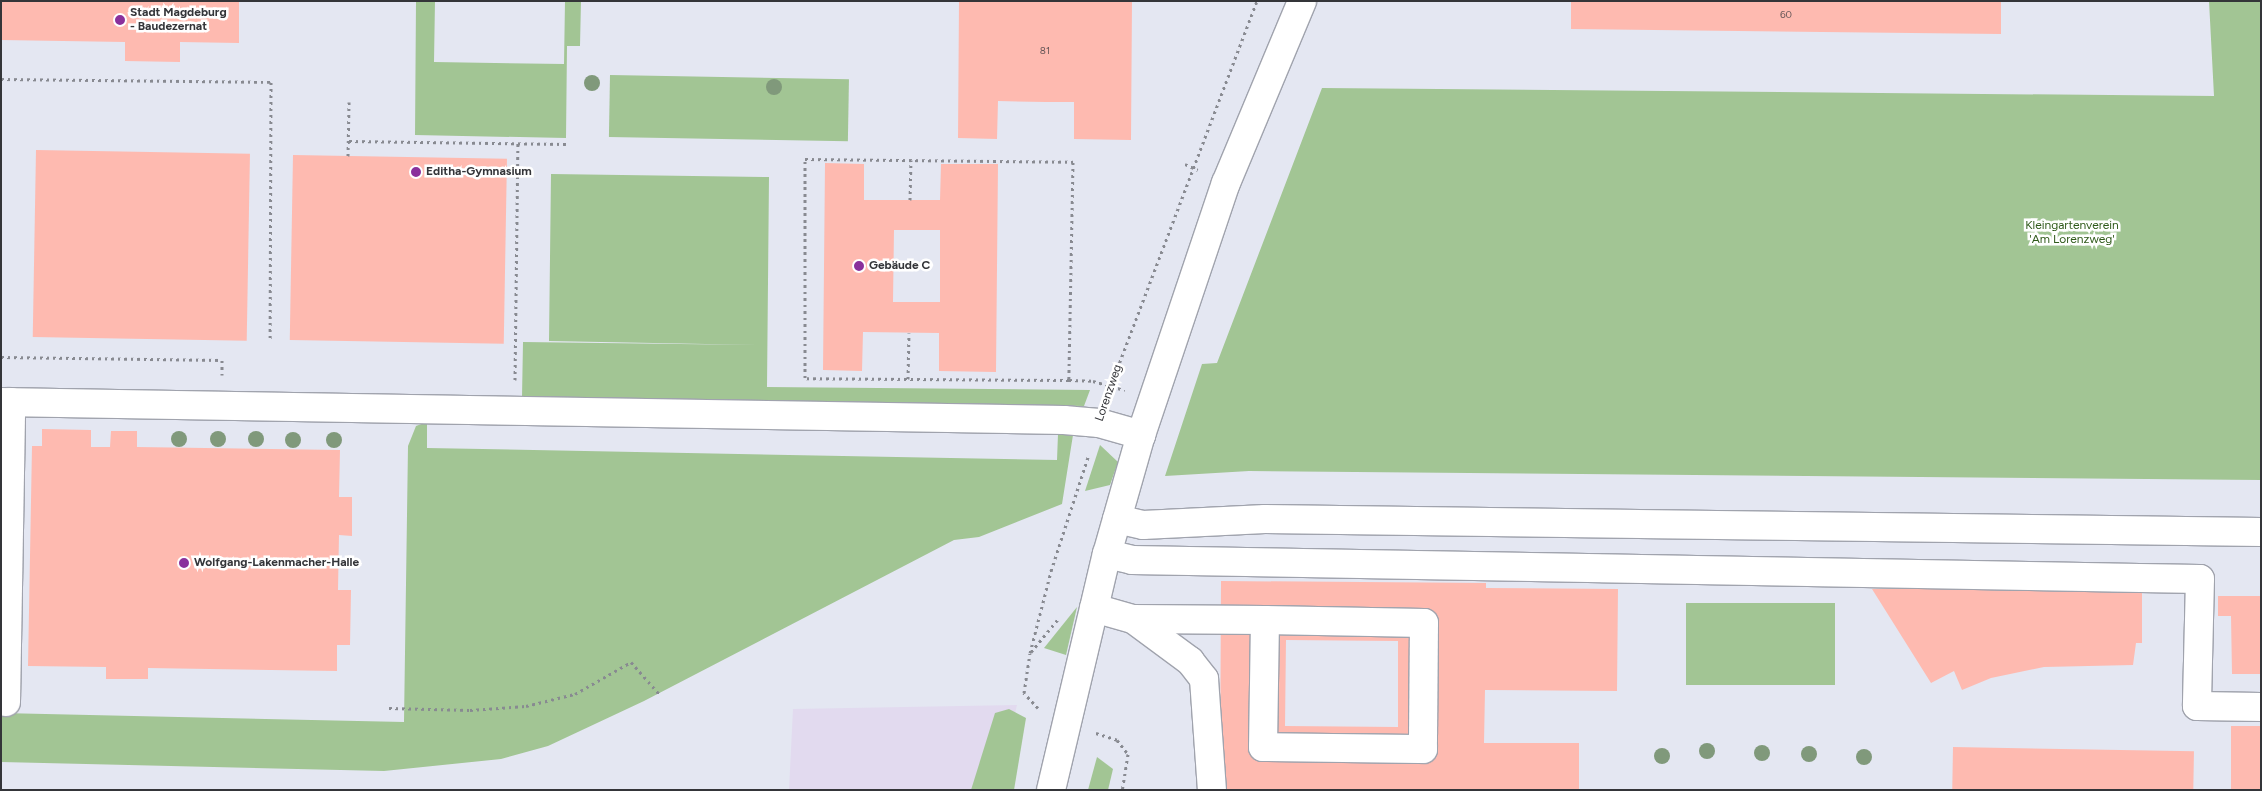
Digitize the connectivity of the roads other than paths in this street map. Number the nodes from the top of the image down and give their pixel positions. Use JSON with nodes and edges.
{"nodes":[{"id":1,"x":1302,"y":1,"type":"edge"},
{"id":2,"x":6,"y":402,"type":"edge"},
{"id":3,"x":1140,"y":435,"type":"junction"},
{"id":4,"x":1117,"y":519,"type":"junction"},
{"id":5,"x":2261,"y":532,"type":"edge"},
{"id":6,"x":1107,"y":554,"type":"junction"},
{"id":7,"x":1094,"y":608,"type":"junction"},
{"id":8,"x":1133,"y":619,"type":"junction"},
{"id":9,"x":1265,"y":620,"type":"junction"},
{"id":10,"x":6,"y":702,"type":"dead end"},
{"id":11,"x":2261,"y":707,"type":"edge"},
{"id":12,"x":1051,"y":790,"type":"edge"},
{"id":13,"x":1212,"y":790,"type":"edge"}],
"edges":[{"from":1,"to":3,"type":"street"},
{"from":2,"to":3,"type":"street"},
{"from":2,"to":10,"type":"street"},
{"from":3,"to":4,"type":"street"},
{"from":4,"to":5,"type":"street"},
{"from":4,"to":6,"type":"street"},
{"from":6,"to":7,"type":"street"},
{"from":6,"to":11,"type":"street"},
{"from":7,"to":8,"type":"street"},
{"from":7,"to":12,"type":"street"},
{"from":8,"to":9,"type":"street"},
{"from":8,"to":13,"type":"street"},
{"from":9,"to":9,"type":"street"}]}
